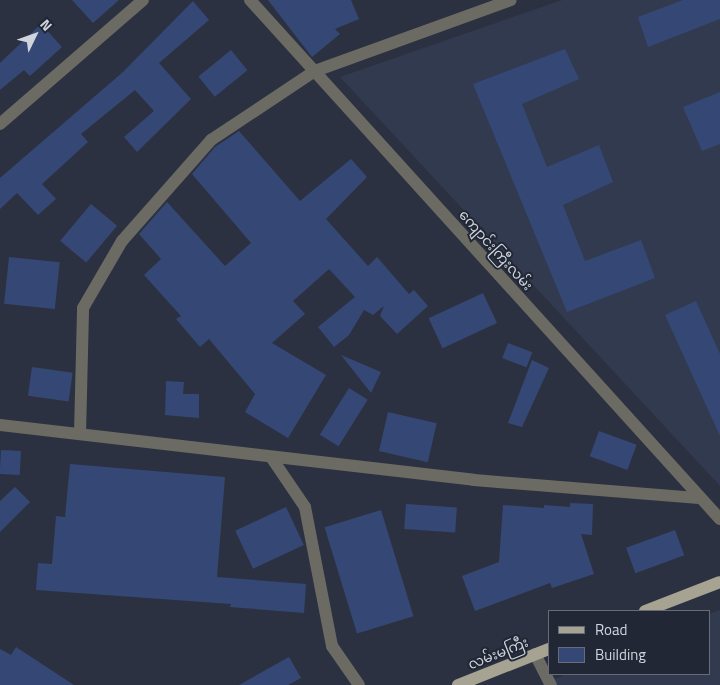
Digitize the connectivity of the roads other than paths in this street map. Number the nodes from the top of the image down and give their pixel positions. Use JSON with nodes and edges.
{"nodes":[{"id":1,"x":143,"y":0,"type":"edge"},
{"id":2,"x":250,"y":0,"type":"edge"},
{"id":3,"x":511,"y":0,"type":"edge"},
{"id":4,"x":315,"y":71,"type":"junction"},
{"id":5,"x":0,"y":124,"type":"edge"},
{"id":6,"x":0,"y":426,"type":"edge"},
{"id":7,"x":80,"y":434,"type":"junction"},
{"id":8,"x":271,"y":457,"type":"junction"},
{"id":9,"x":699,"y":498,"type":"junction"},
{"id":10,"x":720,"y":519,"type":"edge"},
{"id":11,"x":720,"y":582,"type":"edge"},
{"id":12,"x":648,"y":610,"type":"edge"},
{"id":13,"x":548,"y":649,"type":"edge"},
{"id":14,"x":535,"y":654,"type":"junction"},
{"id":15,"x":359,"y":685,"type":"edge"},
{"id":16,"x":458,"y":685,"type":"edge"},
{"id":17,"x":551,"y":685,"type":"edge"}],
"edges":[{"from":1,"to":5,"type":"street"},
{"from":2,"to":4,"type":"street","name":"ကျောင်းကြီးလမ်း"},
{"from":3,"to":4,"type":"street"},
{"from":4,"to":7,"type":"street"},
{"from":4,"to":9,"type":"street","name":"ကျောင်းကြီးလမ်း"},
{"from":6,"to":7,"type":"street"},
{"from":7,"to":8,"type":"street"},
{"from":8,"to":9,"type":"street"},
{"from":8,"to":15,"type":"street"},
{"from":9,"to":10,"type":"street","name":"ကျောင်းကြီးလမ်း"},
{"from":11,"to":12,"type":"main road"},
{"from":13,"to":14,"type":"main road","name":"လမ်းမကြီး"},
{"from":14,"to":16,"type":"main road","name":"လမ်းမကြီး"},
{"from":14,"to":17,"type":"street"}]}
